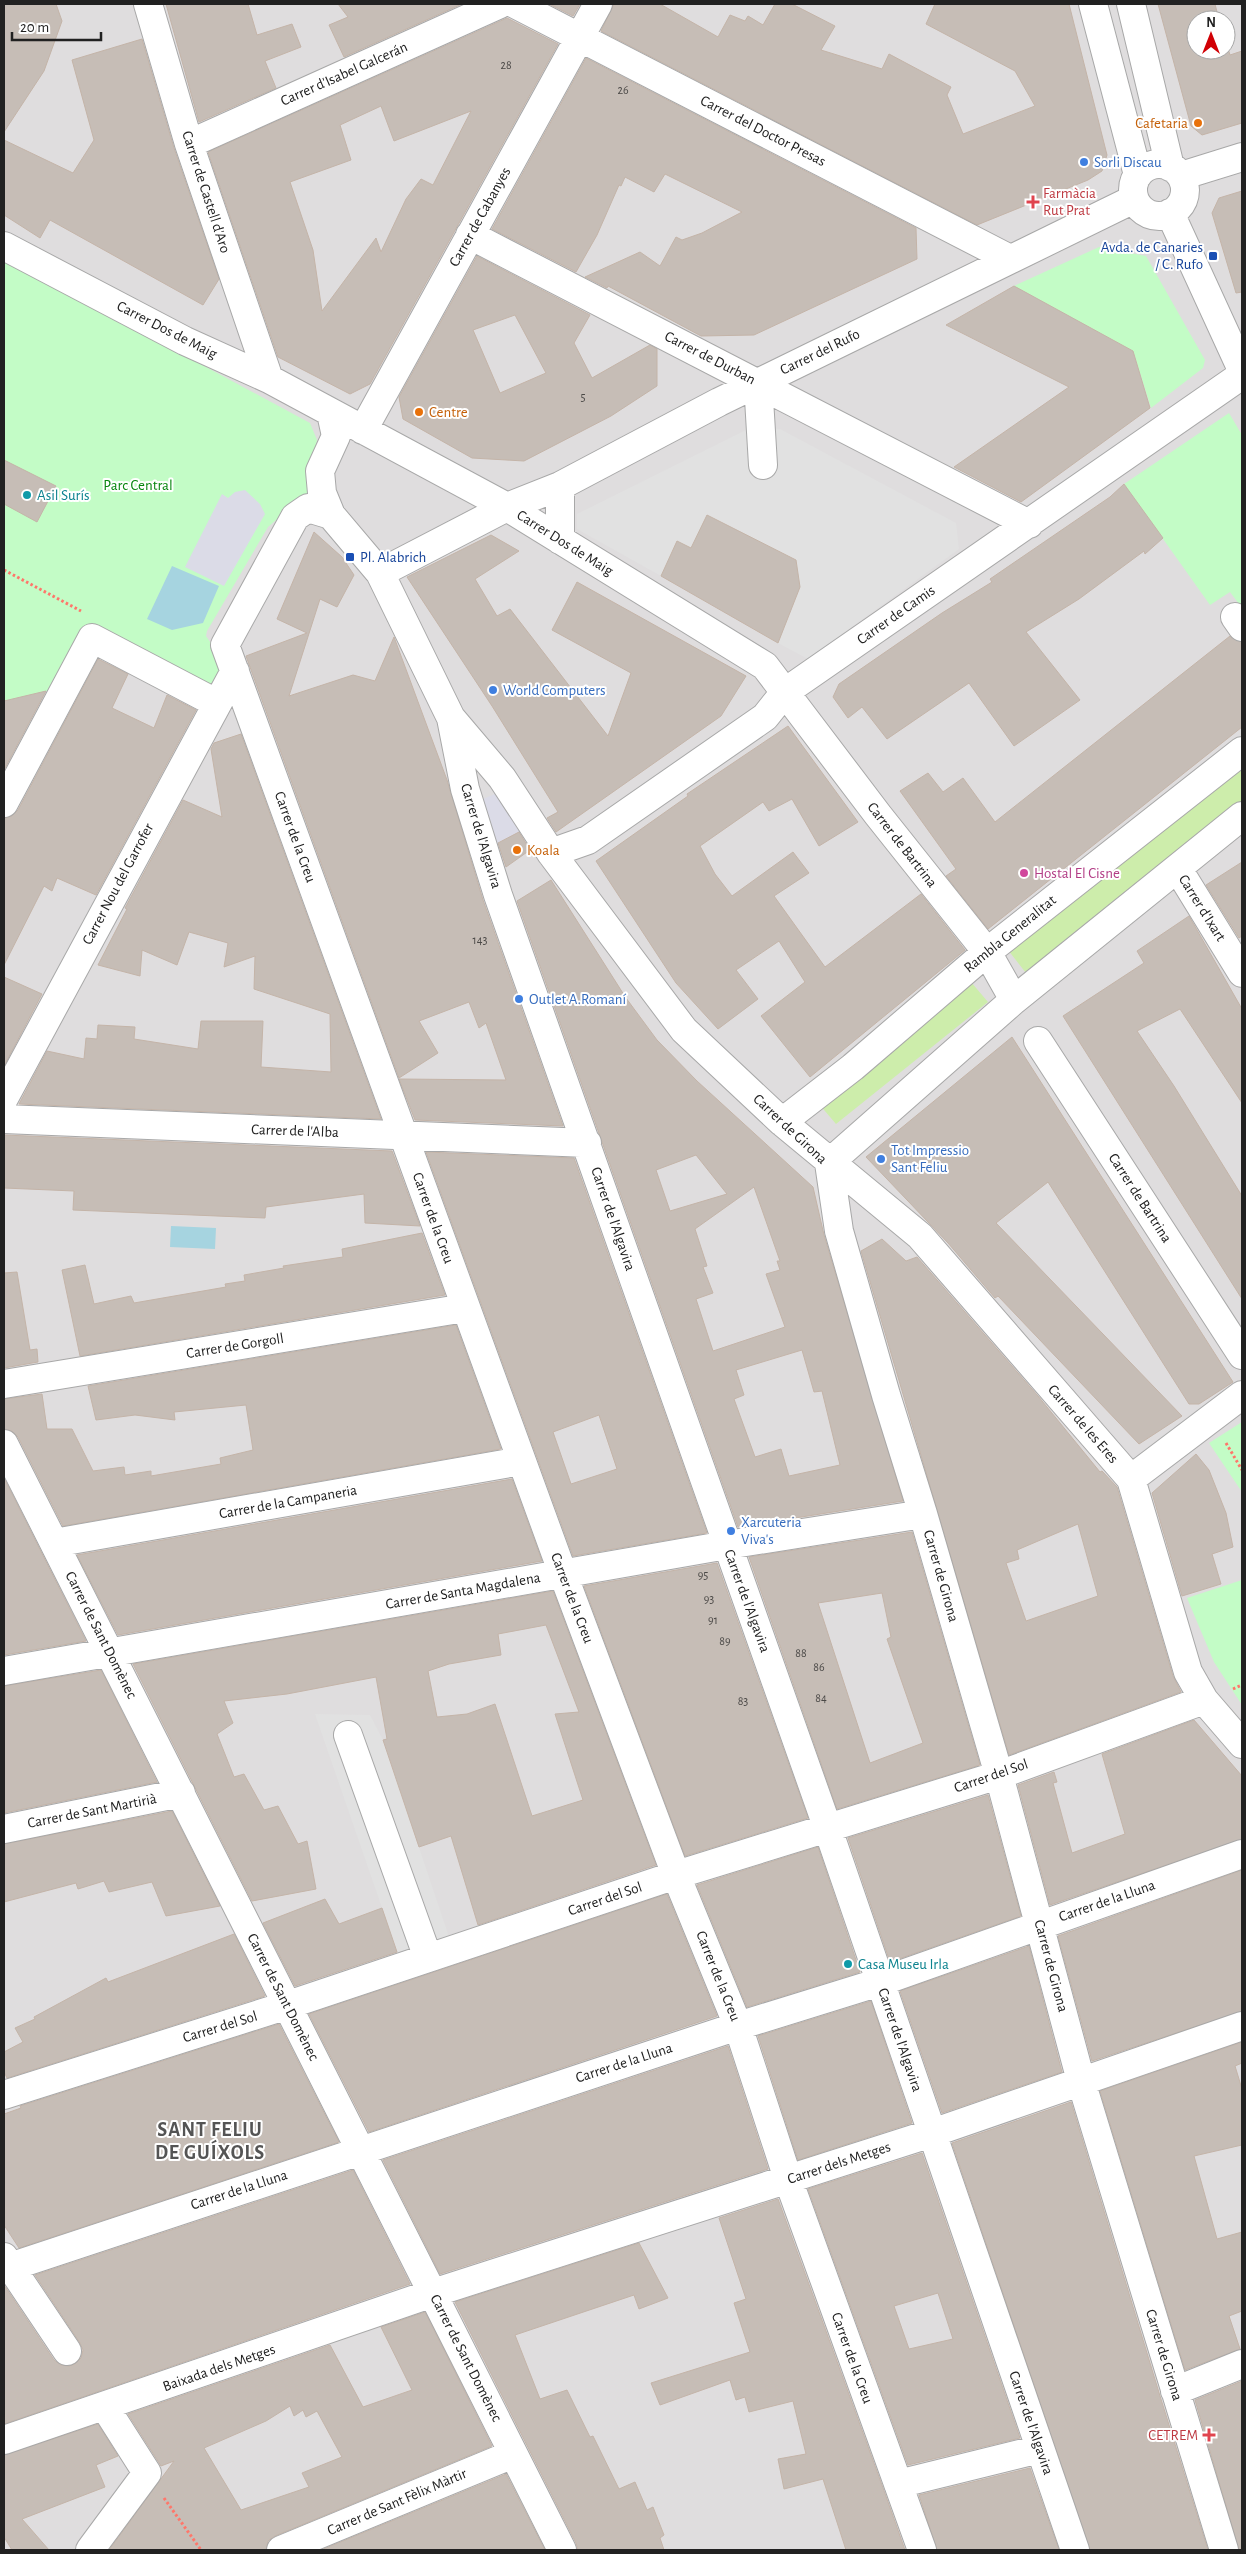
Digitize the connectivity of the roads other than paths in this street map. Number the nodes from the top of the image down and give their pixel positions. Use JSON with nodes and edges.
{"nodes":[{"id":1,"x":148,"y":4,"type":"edge"},
{"id":2,"x":500,"y":4,"type":"edge"},
{"id":3,"x":515,"y":4,"type":"edge"},
{"id":4,"x":598,"y":4,"type":"edge"},
{"id":5,"x":1092,"y":4,"type":"edge"},
{"id":6,"x":1131,"y":4,"type":"edge"},
{"id":7,"x":580,"y":37,"type":"junction"},
{"id":8,"x":189,"y":144,"type":"junction"},
{"id":9,"x":1242,"y":157,"type":"edge"},
{"id":10,"x":1175,"y":171,"type":"junction"},
{"id":11,"x":1136,"y":187,"type":"junction"},
{"id":12,"x":1170,"y":213,"type":"junction"},
{"id":13,"x":470,"y":235,"type":"junction"},
{"id":14,"x":4,"y":246,"type":"edge"},
{"id":15,"x":1010,"y":259,"type":"junction"},
{"id":16,"x":1242,"y":370,"type":"edge"},
{"id":17,"x":1242,"y":375,"type":"edge"},
{"id":18,"x":269,"y":380,"type":"junction"},
{"id":19,"x":758,"y":382,"type":"junction"},
{"id":20,"x":332,"y":413,"type":"junction"},
{"id":21,"x":363,"y":430,"type":"junction"},
{"id":22,"x":329,"y":450,"type":"junction"},
{"id":23,"x":763,"y":465,"type":"dead end"},
{"id":24,"x":560,"y":486,"type":"junction"},
{"id":25,"x":506,"y":507,"type":"junction"},
{"id":26,"x":332,"y":515,"type":"junction"},
{"id":27,"x":1029,"y":524,"type":"junction"},
{"id":28,"x":560,"y":540,"type":"junction"},
{"id":29,"x":380,"y":573,"type":"junction"},
{"id":30,"x":235,"y":671,"type":"junction"},
{"id":31,"x":785,"y":692,"type":"junction"},
{"id":32,"x":216,"y":703,"type":"junction"},
{"id":33,"x":452,"y":718,"type":"junction"},
{"id":34,"x":1242,"y":751,"type":"edge"},
{"id":35,"x":4,"y":803,"type":"edge"},
{"id":36,"x":1242,"y":816,"type":"edge"},
{"id":37,"x":551,"y":853,"type":"junction"},
{"id":38,"x":1178,"y":869,"type":"junction"},
{"id":39,"x":987,"y":952,"type":"junction"},
{"id":40,"x":1242,"y":973,"type":"edge"},
{"id":41,"x":1014,"y":1000,"type":"junction"},
{"id":42,"x":1038,"y":1041,"type":"dead end"},
{"id":43,"x":4,"y":1098,"type":"edge"},
{"id":44,"x":4,"y":1119,"type":"edge"},
{"id":45,"x":782,"y":1122,"type":"junction"},
{"id":46,"x":404,"y":1136,"type":"junction"},
{"id":47,"x":587,"y":1143,"type":"junction"},
{"id":48,"x":829,"y":1163,"type":"junction"},
{"id":49,"x":465,"y":1308,"type":"junction"},
{"id":50,"x":1242,"y":1355,"type":"edge"},
{"id":51,"x":4,"y":1384,"type":"edge"},
{"id":52,"x":1242,"y":1395,"type":"edge"},
{"id":53,"x":4,"y":1444,"type":"edge"},
{"id":54,"x":521,"y":1461,"type":"junction"},
{"id":55,"x":1131,"y":1479,"type":"junction"},
{"id":56,"x":16,"y":1493,"type":"edge"},
{"id":57,"x":923,"y":1514,"type":"junction"},
{"id":58,"x":54,"y":1543,"type":"junction"},
{"id":59,"x":727,"y":1545,"type":"junction"},
{"id":60,"x":563,"y":1574,"type":"junction"},
{"id":61,"x":110,"y":1653,"type":"junction"},
{"id":62,"x":4,"y":1671,"type":"edge"},
{"id":63,"x":1204,"y":1700,"type":"junction"},
{"id":64,"x":348,"y":1735,"type":"dead end"},
{"id":65,"x":1242,"y":1744,"type":"edge"},
{"id":66,"x":999,"y":1775,"type":"junction"},
{"id":67,"x":181,"y":1794,"type":"junction"},
{"id":68,"x":4,"y":1829,"type":"edge"},
{"id":69,"x":828,"y":1829,"type":"junction"},
{"id":70,"x":1242,"y":1854,"type":"edge"},
{"id":71,"x":676,"y":1875,"type":"junction"},
{"id":72,"x":1040,"y":1924,"type":"junction"},
{"id":73,"x":428,"y":1958,"type":"junction"},
{"id":74,"x":880,"y":1982,"type":"junction"},
{"id":75,"x":288,"y":2005,"type":"junction"},
{"id":76,"x":738,"y":2026,"type":"junction"},
{"id":77,"x":1242,"y":2026,"type":"edge"},
{"id":78,"x":1081,"y":2081,"type":"junction"},
{"id":79,"x":4,"y":2095,"type":"edge"},
{"id":80,"x":932,"y":2133,"type":"junction"},
{"id":81,"x":360,"y":2150,"type":"junction"},
{"id":82,"x":788,"y":2179,"type":"junction"},
{"id":83,"x":6,"y":2264,"type":"edge"},
{"id":84,"x":433,"y":2293,"type":"junction"},
{"id":85,"x":67,"y":2351,"type":"dead end"},
{"id":86,"x":1242,"y":2364,"type":"edge"},
{"id":87,"x":1175,"y":2391,"type":"junction"},
{"id":88,"x":105,"y":2407,"type":"junction"},
{"id":89,"x":4,"y":2440,"type":"edge"},
{"id":90,"x":1040,"y":2449,"type":"junction"},
{"id":91,"x":514,"y":2454,"type":"junction"},
{"id":92,"x":898,"y":2484,"type":"junction"},
{"id":93,"x":90,"y":2550,"type":"edge"},
{"id":94,"x":281,"y":2550,"type":"edge"},
{"id":95,"x":562,"y":2550,"type":"edge"},
{"id":96,"x":922,"y":2550,"type":"edge"},
{"id":97,"x":1075,"y":2550,"type":"edge"},
{"id":98,"x":1224,"y":2550,"type":"edge"}],
"edges":[{"from":1,"to":8,"type":"street","name":"Carrer de Castell d'Aro"},
{"from":2,"to":8,"type":"street","name":"Carrer d'Isabel Galcerán"},
{"from":3,"to":7,"type":"street","name":"Carrer del Doctor Presas"},
{"from":4,"to":7,"type":"street","name":"Carrer de Cabanyes"},
{"from":5,"to":11,"type":"street"},
{"from":6,"to":10,"type":"street"},
{"from":7,"to":13,"type":"street","name":"Carrer de Cabanyes"},
{"from":7,"to":15,"type":"street","name":"Carrer del Doctor Presas"},
{"from":8,"to":18,"type":"street","name":"Carrer de Castell d'Aro"},
{"from":9,"to":10,"type":"street"},
{"from":10,"to":11,"type":"street"},
{"from":10,"to":12,"type":"street"},
{"from":11,"to":12,"type":"street"},
{"from":11,"to":15,"type":"street","name":"Carrer del Rufo"},
{"from":12,"to":16,"type":"street"},
{"from":13,"to":19,"type":"street","name":"Carrer de Durban"},
{"from":13,"to":21,"type":"street","name":"Carrer de Cabanyes"},
{"from":14,"to":18,"type":"street","name":"Carrer Dos de Maig"},
{"from":15,"to":19,"type":"street","name":"Carrer del Rufo"},
{"from":17,"to":27,"type":"street","name":"Carrer de Camis"},
{"from":18,"to":20,"type":"street","name":"Carrer Dos de Maig"},
{"from":19,"to":23,"type":"street"},
{"from":19,"to":24,"type":"street","name":"Carrer del Rufo"},
{"from":19,"to":27,"type":"street","name":"Carrer de Durban"},
{"from":20,"to":21,"type":"street","name":"Carrer Dos de Maig"},
{"from":20,"to":22,"type":"street"},
{"from":21,"to":22,"type":"street"},
{"from":21,"to":25,"type":"street","name":"Carrer Dos de Maig"},
{"from":22,"to":26,"type":"street","name":"Carrer de l'Algavira"},
{"from":24,"to":25,"type":"street","name":"Carrer del Rufo"},
{"from":24,"to":28,"type":"street"},
{"from":25,"to":28,"type":"street","name":"Carrer Dos de Maig"},
{"from":25,"to":29,"type":"street","name":"Carrer del Rufo"},
{"from":26,"to":29,"type":"street","name":"Carrer de l'Algavira"},
{"from":26,"to":30,"type":"street","name":"Carrer de la Creu"},
{"from":27,"to":31,"type":"street","name":"Carrer de Camis"},
{"from":28,"to":31,"type":"street","name":"Carrer Dos de Maig"},
{"from":29,"to":33,"type":"street","name":"Carrer de l'Algavira"},
{"from":30,"to":32,"type":"street","name":"Carrer Nou del Garrofer"},
{"from":30,"to":46,"type":"street","name":"Carrer de la Creu"},
{"from":31,"to":37,"type":"street","name":"Carrer de Camis"},
{"from":31,"to":39,"type":"street","name":"Carrer de Bartrina"},
{"from":32,"to":35,"type":"street"},
{"from":32,"to":43,"type":"street","name":"Carrer Nou del Garrofer"},
{"from":33,"to":37,"type":"street","name":"Carrer de Girona"},
{"from":33,"to":47,"type":"street","name":"Carrer de l'Algavira"},
{"from":34,"to":39,"type":"street","name":"Rambla Generalitat"},
{"from":36,"to":38,"type":"street"},
{"from":37,"to":45,"type":"street","name":"Carrer de Girona"},
{"from":38,"to":40,"type":"street","name":"Carrer d'Ixart"},
{"from":38,"to":41,"type":"street"},
{"from":39,"to":41,"type":"street","name":"Carrer de Bartrina"},
{"from":39,"to":45,"type":"street","name":"Rambla Generalitat"},
{"from":41,"to":48,"type":"street"},
{"from":42,"to":50,"type":"street","name":"Carrer de Bartrina"},
{"from":44,"to":46,"type":"street","name":"Carrer de l'Alba"},
{"from":45,"to":48,"type":"street","name":"Carrer de Girona"},
{"from":46,"to":47,"type":"street","name":"Carrer de l'Alba"},
{"from":46,"to":49,"type":"street","name":"Carrer de la Creu"},
{"from":47,"to":59,"type":"street","name":"Carrer de l'Algavira"},
{"from":48,"to":55,"type":"street","name":"Carrer de les Eres"},
{"from":48,"to":57,"type":"street","name":"Carrer de Girona"},
{"from":49,"to":51,"type":"street","name":"Carrer de Gorgoll"},
{"from":49,"to":54,"type":"street","name":"Carrer de la Creu"},
{"from":52,"to":55,"type":"street"},
{"from":53,"to":56,"type":"street","name":"Carrer de Sant Domènec"},
{"from":54,"to":58,"type":"street","name":"Carrer de la Campaneria"},
{"from":54,"to":60,"type":"street","name":"Carrer de la Creu"},
{"from":55,"to":63,"type":"street","name":"Carrer de les Eres"},
{"from":56,"to":58,"type":"street","name":"Carrer de Sant Domènec"},
{"from":57,"to":59,"type":"street","name":"Carrer de Santa Magdalena"},
{"from":57,"to":66,"type":"street","name":"Carrer de Girona"},
{"from":58,"to":61,"type":"street","name":"Carrer de Sant Domènec"},
{"from":59,"to":60,"type":"street","name":"Carrer de Santa Magdalena"},
{"from":59,"to":69,"type":"street","name":"Carrer de l'Algavira"},
{"from":60,"to":61,"type":"street","name":"Carrer de Santa Magdalena"},
{"from":60,"to":71,"type":"street","name":"Carrer de la Creu"},
{"from":61,"to":62,"type":"street","name":"Carrer de Santa Magdalena"},
{"from":61,"to":67,"type":"street","name":"Carrer de Sant Domènec"},
{"from":63,"to":65,"type":"street","name":"Carrer de les Eres"},
{"from":63,"to":66,"type":"street","name":"Carrer del Sol"},
{"from":64,"to":73,"type":"street"},
{"from":66,"to":69,"type":"street","name":"Carrer del Sol"},
{"from":66,"to":72,"type":"street","name":"Carrer de Girona"},
{"from":67,"to":68,"type":"street","name":"Carrer de Sant Martirià"},
{"from":67,"to":75,"type":"street","name":"Carrer de Sant Domènec"},
{"from":69,"to":71,"type":"street","name":"Carrer del Sol"},
{"from":69,"to":74,"type":"street","name":"Carrer de l'Algavira"},
{"from":70,"to":72,"type":"street","name":"Carrer de la Lluna"},
{"from":71,"to":73,"type":"street","name":"Carrer del Sol"},
{"from":71,"to":76,"type":"street","name":"Carrer de la Creu"},
{"from":72,"to":74,"type":"street","name":"Carrer de la Lluna"},
{"from":72,"to":78,"type":"street","name":"Carrer de Girona"},
{"from":73,"to":75,"type":"street","name":"Carrer del Sol"},
{"from":74,"to":76,"type":"street","name":"Carrer de la Lluna"},
{"from":74,"to":80,"type":"street","name":"Carrer de l'Algavira"},
{"from":75,"to":79,"type":"street","name":"Carrer del Sol"},
{"from":75,"to":81,"type":"street","name":"Carrer de Sant Domènec"},
{"from":76,"to":81,"type":"street","name":"Carrer de la Lluna"},
{"from":76,"to":82,"type":"street","name":"Carrer de la Creu"},
{"from":77,"to":78,"type":"street","name":"Carrer dels Metges"},
{"from":78,"to":80,"type":"street","name":"Carrer dels Metges"},
{"from":78,"to":87,"type":"street","name":"Carrer de Girona"},
{"from":80,"to":82,"type":"street","name":"Carrer dels Metges"},
{"from":80,"to":90,"type":"street","name":"Carrer de l'Algavira"},
{"from":81,"to":83,"type":"street","name":"Carrer de la Lluna"},
{"from":81,"to":84,"type":"street","name":"Carrer de Sant Domènec"},
{"from":82,"to":84,"type":"street","name":"Carrer dels Metges"},
{"from":82,"to":92,"type":"street","name":"Carrer de la Creu"},
{"from":83,"to":85,"type":"street"},
{"from":84,"to":88,"type":"street","name":"Baixada dels Metges"},
{"from":84,"to":91,"type":"street","name":"Carrer de Sant Domènec"},
{"from":86,"to":87,"type":"street"},
{"from":87,"to":98,"type":"street","name":"Carrer de Girona"},
{"from":88,"to":89,"type":"street","name":"Baixada dels Metges"},
{"from":88,"to":93,"type":"street"},
{"from":90,"to":92,"type":"street"},
{"from":90,"to":97,"type":"street","name":"Carrer de l'Algavira"},
{"from":91,"to":94,"type":"street","name":"Carrer de Sant Fèlix Màrtir"},
{"from":91,"to":95,"type":"street","name":"Carrer de Sant Domènec"},
{"from":92,"to":96,"type":"street","name":"Carrer de la Creu"}]}
